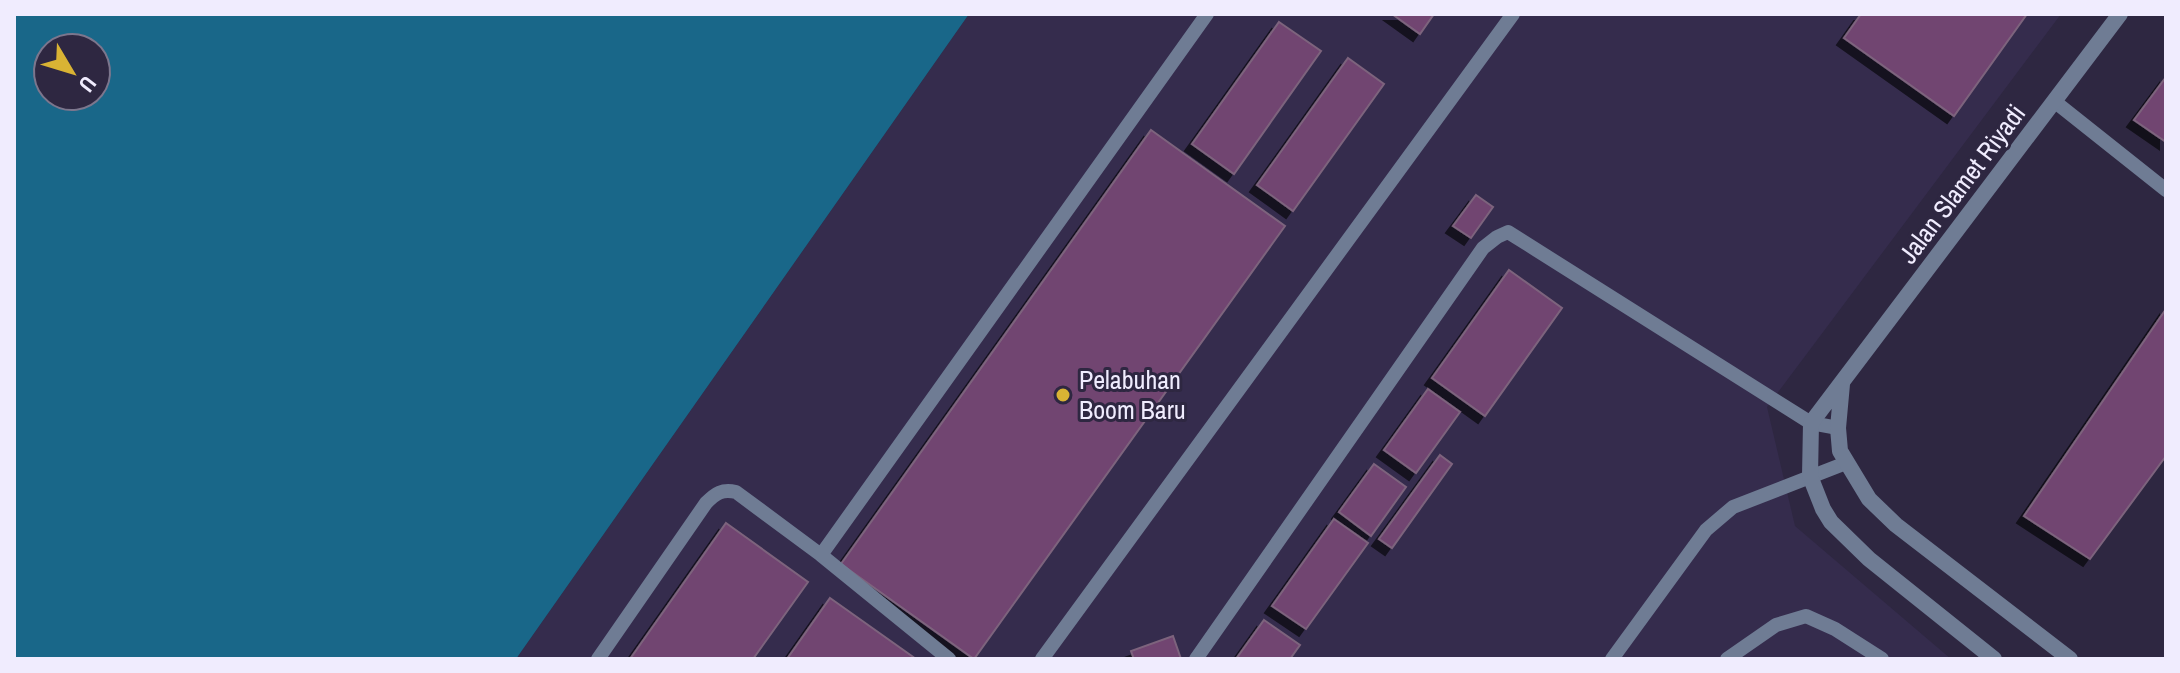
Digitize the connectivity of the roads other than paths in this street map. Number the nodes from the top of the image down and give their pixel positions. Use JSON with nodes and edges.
{"nodes":[{"id":1,"x":1207,"y":14,"type":"edge"},
{"id":2,"x":1513,"y":14,"type":"edge"},
{"id":3,"x":2120,"y":14,"type":"edge"},
{"id":4,"x":2054,"y":101,"type":"junction"},
{"id":5,"x":2166,"y":190,"type":"edge"},
{"id":6,"x":1842,"y":383,"type":"junction"},
{"id":7,"x":1811,"y":423,"type":"junction"},
{"id":8,"x":1838,"y":428,"type":"junction"},
{"id":9,"x":1846,"y":463,"type":"junction"},
{"id":10,"x":1810,"y":476,"type":"junction"},
{"id":11,"x":821,"y":555,"type":"junction"},
{"id":12,"x":598,"y":659,"type":"edge"},
{"id":13,"x":949,"y":659,"type":"edge"},
{"id":14,"x":1042,"y":659,"type":"edge"},
{"id":15,"x":1196,"y":659,"type":"edge"},
{"id":16,"x":1612,"y":659,"type":"edge"},
{"id":17,"x":1727,"y":659,"type":"edge"},
{"id":18,"x":1882,"y":659,"type":"edge"},
{"id":19,"x":1994,"y":659,"type":"edge"},
{"id":20,"x":2070,"y":659,"type":"edge"}],
"edges":[{"from":1,"to":11,"type":"lane"},
{"from":2,"to":14,"type":"lane"},
{"from":3,"to":4,"type":"street","name":"Jalan Slamet Riyadi"},
{"from":4,"to":5,"type":"lane"},
{"from":4,"to":6,"type":"street","name":"Jalan Slamet Riyadi"},
{"from":6,"to":7,"type":"street","name":"Jalan Slamet Riyadi"},
{"from":6,"to":8,"type":"street"},
{"from":7,"to":8,"type":"lane"},
{"from":7,"to":10,"type":"street"},
{"from":7,"to":15,"type":"lane"},
{"from":8,"to":9,"type":"street"},
{"from":9,"to":10,"type":"lane"},
{"from":9,"to":20,"type":"street"},
{"from":10,"to":16,"type":"lane"},
{"from":10,"to":19,"type":"street"},
{"from":11,"to":12,"type":"lane"},
{"from":11,"to":13,"type":"lane"},
{"from":17,"to":18,"type":"lane"}]}
